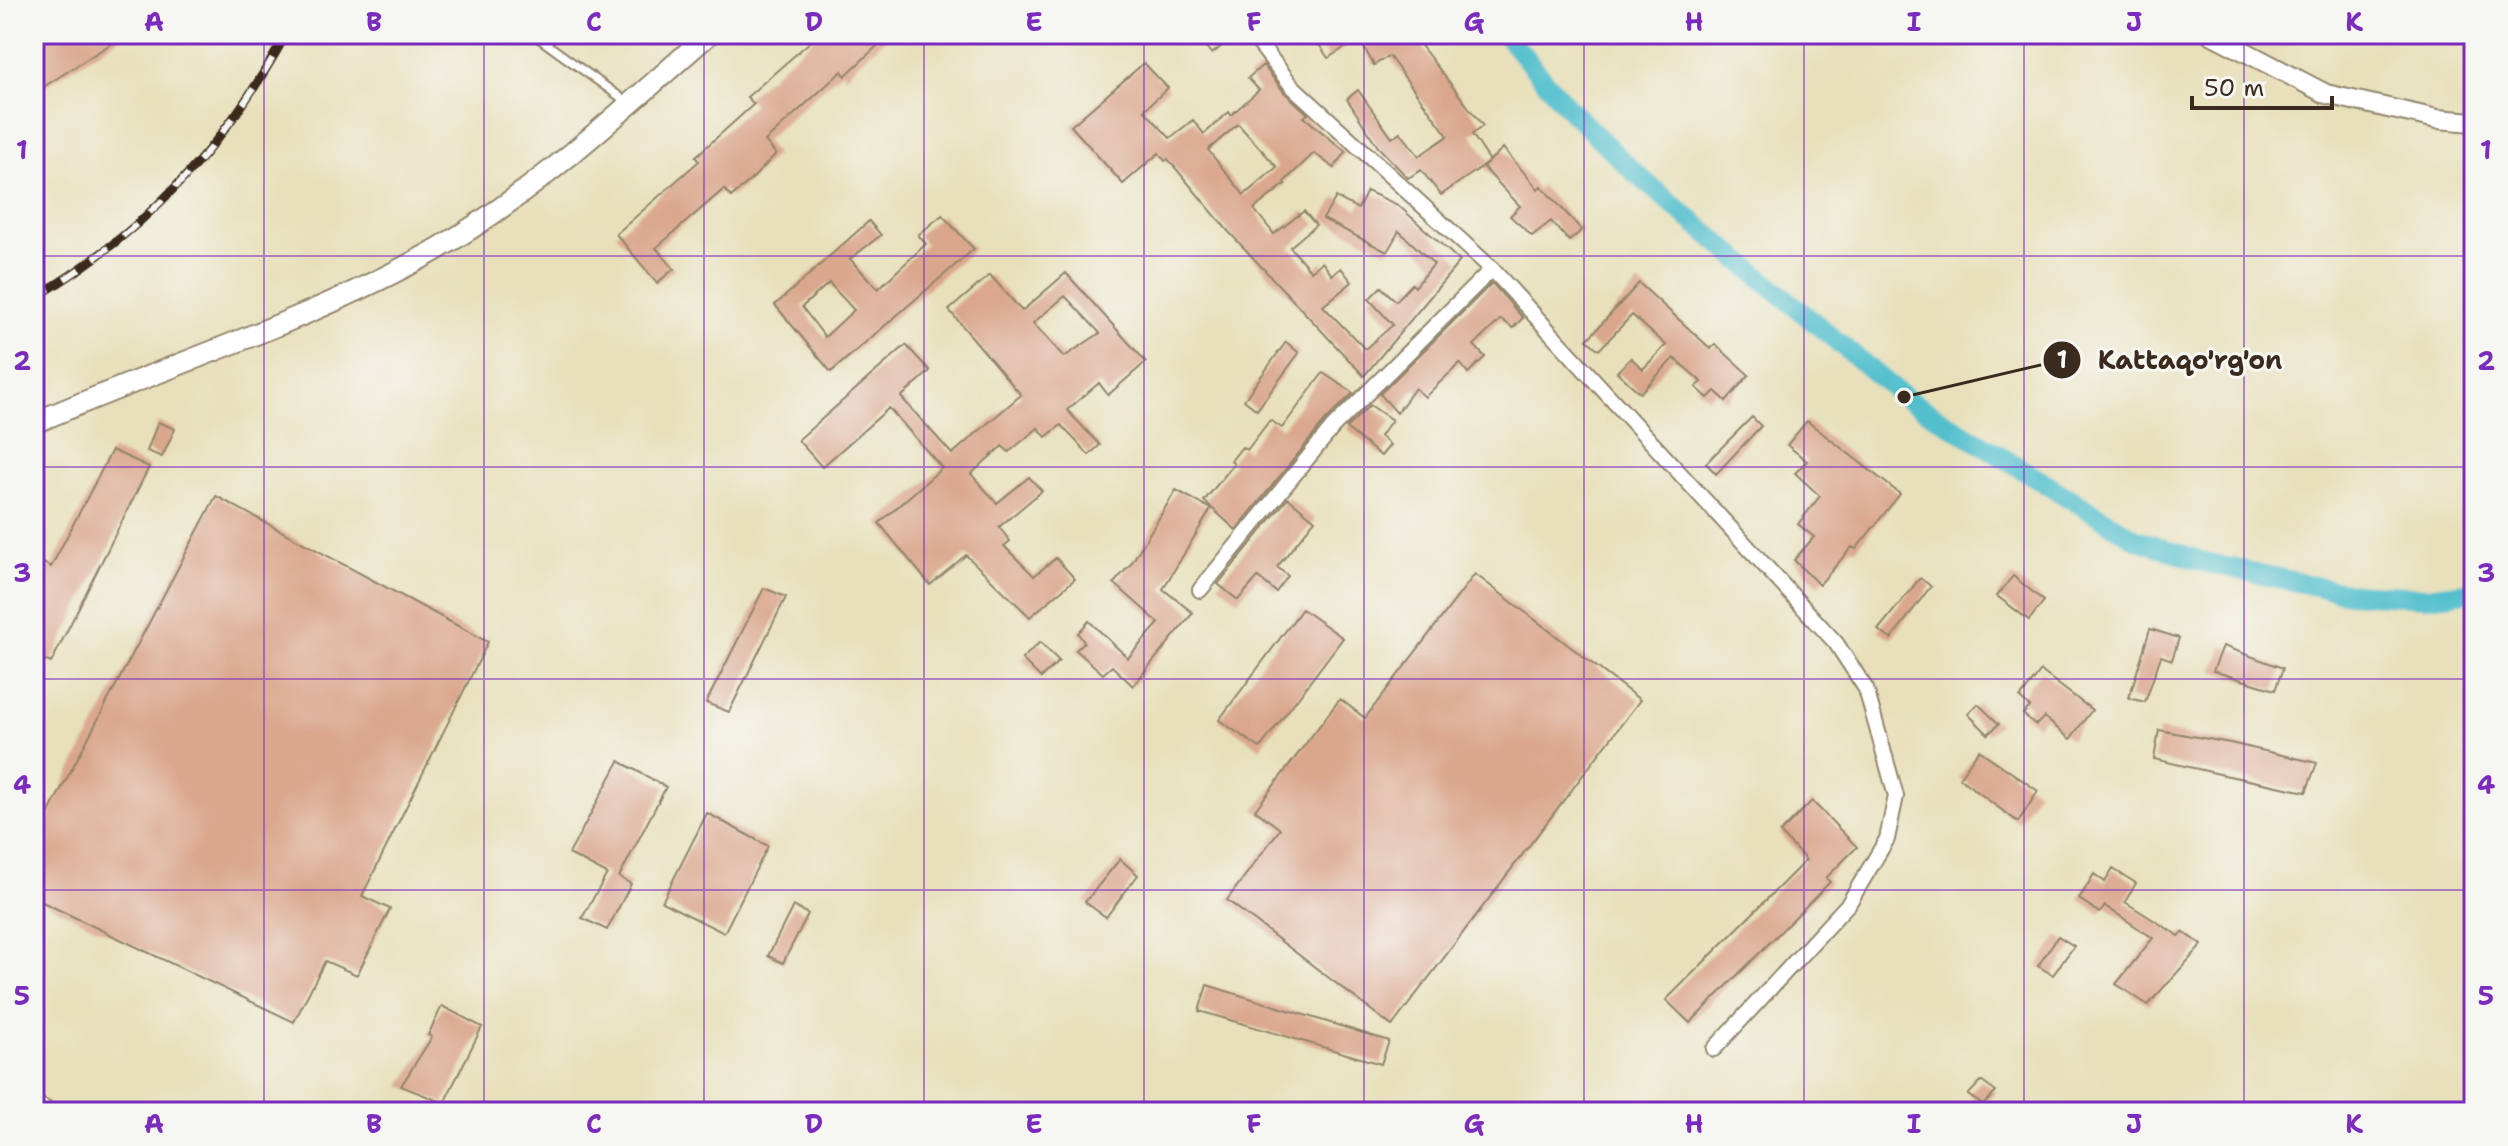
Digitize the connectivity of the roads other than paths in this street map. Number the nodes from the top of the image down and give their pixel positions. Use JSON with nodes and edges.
{"nodes":[{"id":1,"x":533,"y":34,"type":"edge"},
{"id":2,"x":709,"y":34,"type":"edge"},
{"id":3,"x":1252,"y":34,"type":"edge"},
{"id":4,"x":2211,"y":34,"type":"edge"},
{"id":5,"x":629,"y":104,"type":"junction"},
{"id":6,"x":2474,"y":122,"type":"edge"},
{"id":7,"x":1492,"y":269,"type":"junction"},
{"id":8,"x":34,"y":423,"type":"edge"},
{"id":9,"x":1200,"y":590,"type":"dead end"},
{"id":10,"x":1714,"y":1049,"type":"dead end"},
{"id":11,"x":34,"y":1099,"type":"edge"},
{"id":12,"x":59,"y":1112,"type":"edge"}],
"edges":[{"from":1,"to":5,"type":"lane"},
{"from":2,"to":5,"type":"main road"},
{"from":3,"to":7,"type":"street"},
{"from":4,"to":6,"type":"street"},
{"from":5,"to":8,"type":"main road"},
{"from":7,"to":9,"type":"street"},
{"from":7,"to":10,"type":"street"},
{"from":11,"to":12,"type":"lane"}]}
